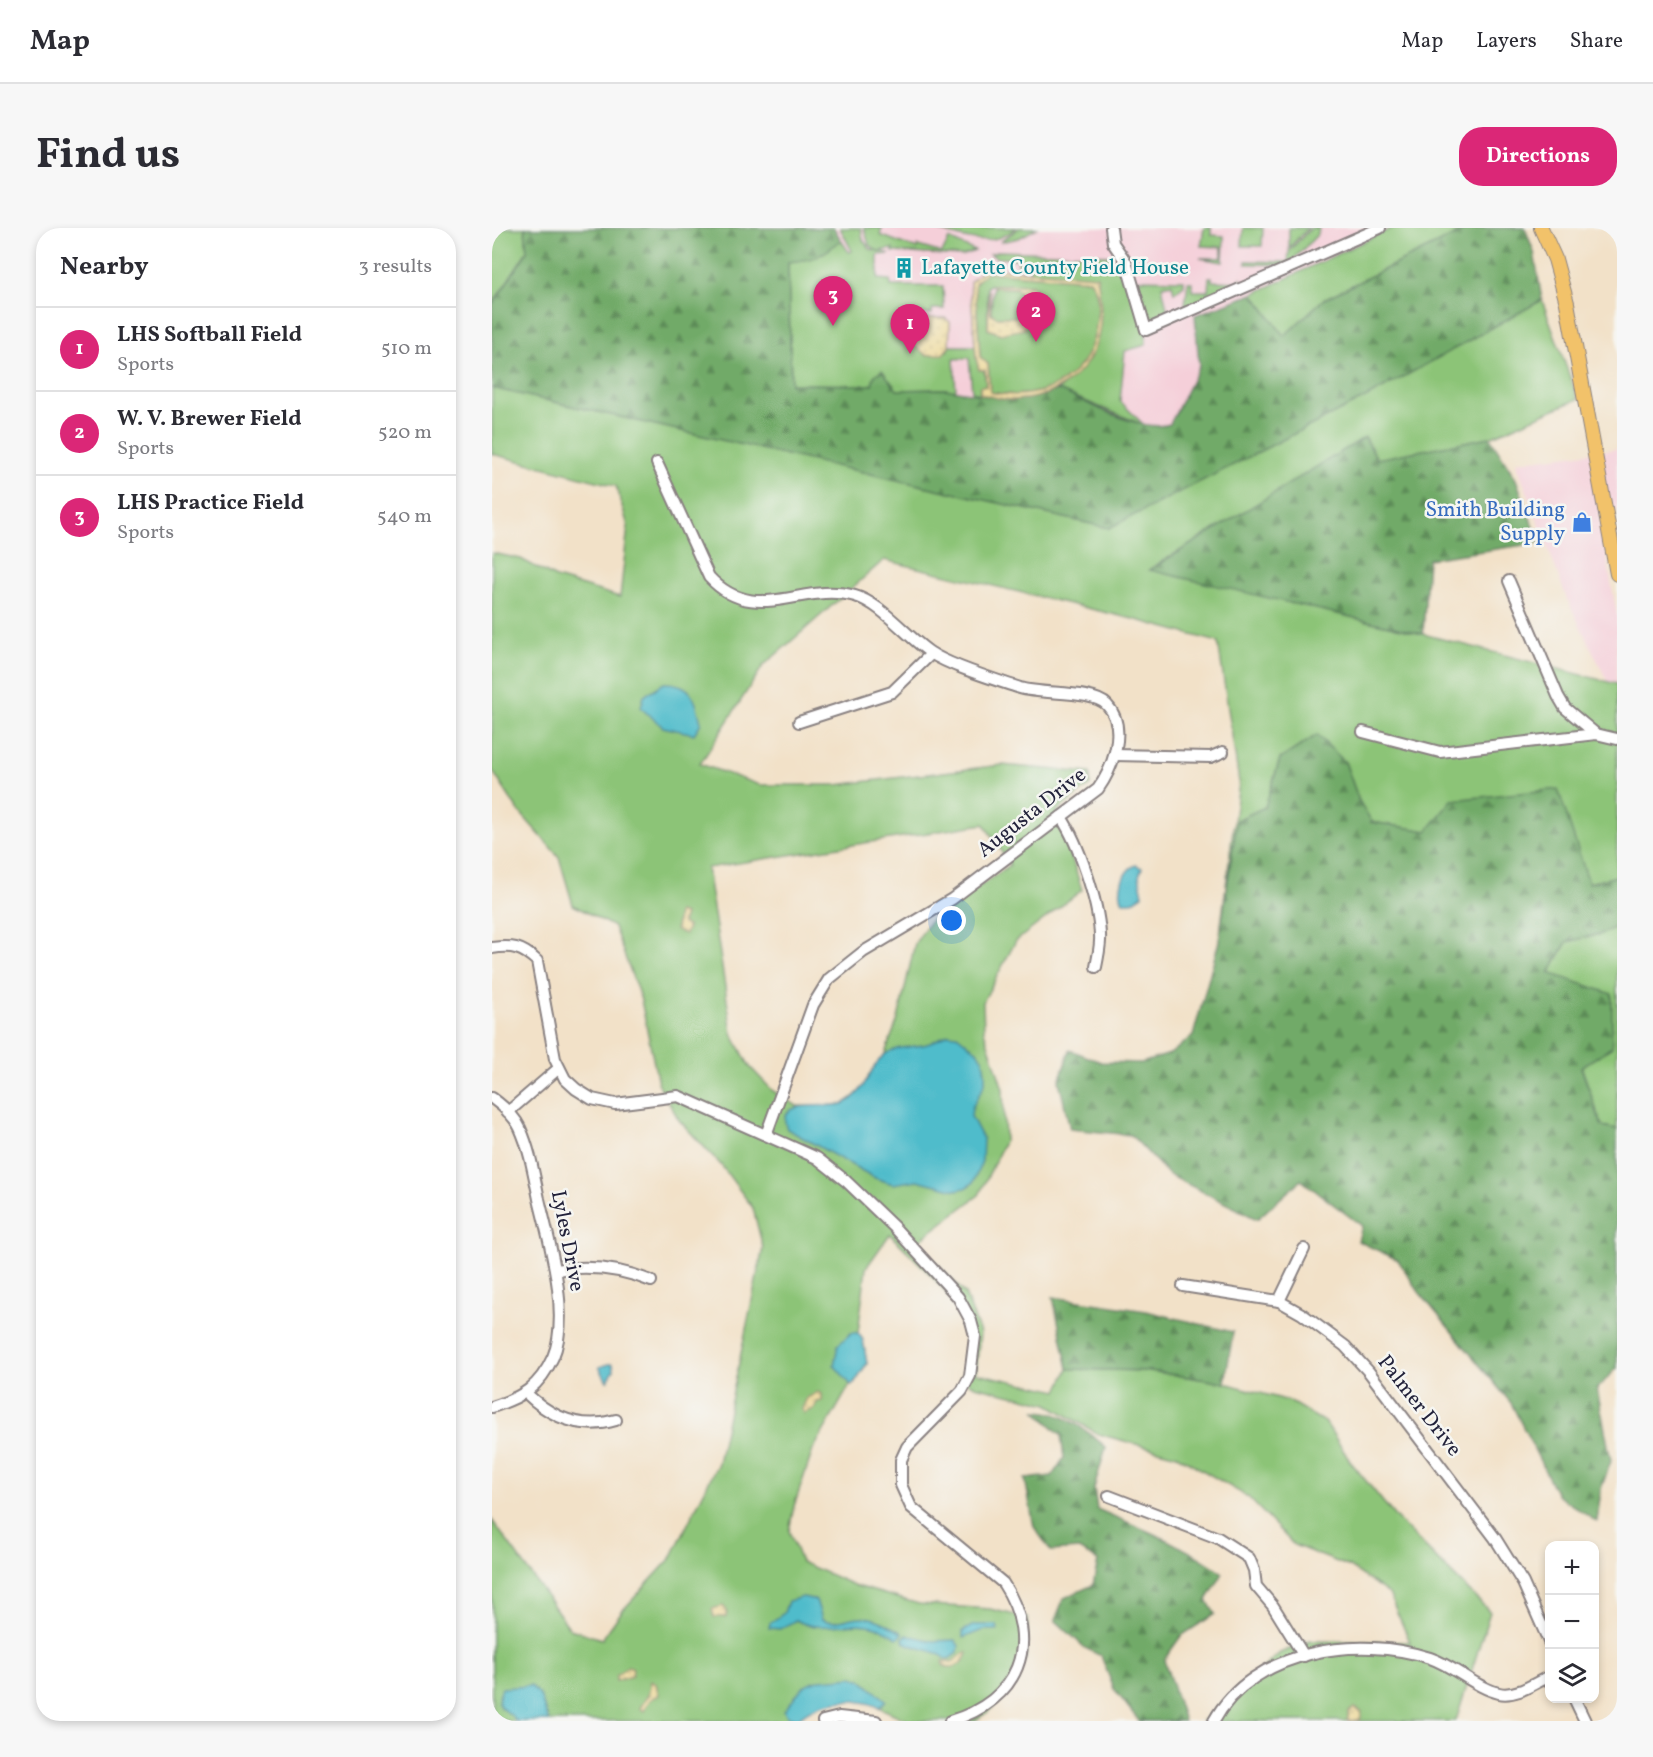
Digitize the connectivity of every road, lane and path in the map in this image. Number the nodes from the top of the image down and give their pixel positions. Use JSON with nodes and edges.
{"nodes":[{"id":1,"x":1111,"y":228,"type":"edge"},
{"id":2,"x":1380,"y":228,"type":"edge"},
{"id":3,"x":1541,"y":228,"type":"edge"},
{"id":4,"x":657,"y":463,"type":"dead end"},
{"id":5,"x":1617,"y":574,"type":"edge"},
{"id":6,"x":1509,"y":581,"type":"dead end"},
{"id":7,"x":932,"y":654,"type":"junction"},
{"id":8,"x":799,"y":722,"type":"dead end"},
{"id":9,"x":1363,"y":732,"type":"dead end"},
{"id":10,"x":1596,"y":734,"type":"junction"},
{"id":11,"x":1617,"y":739,"type":"edge"},
{"id":12,"x":1223,"y":752,"type":"dead end"},
{"id":13,"x":1114,"y":755,"type":"junction"},
{"id":14,"x":1061,"y":817,"type":"junction"},
{"id":15,"x":492,"y":948,"type":"edge"},
{"id":16,"x":1096,"y":967,"type":"dead end"},
{"id":17,"x":559,"y":1068,"type":"junction"},
{"id":18,"x":492,"y":1098,"type":"edge"},
{"id":19,"x":508,"y":1112,"type":"junction"},
{"id":20,"x":766,"y":1135,"type":"junction"},
{"id":21,"x":1304,"y":1249,"type":"dead end"},
{"id":22,"x":556,"y":1270,"type":"junction"},
{"id":23,"x":651,"y":1281,"type":"dead end"},
{"id":24,"x":1183,"y":1286,"type":"dead end"},
{"id":25,"x":1279,"y":1301,"type":"junction"},
{"id":26,"x":527,"y":1394,"type":"junction"},
{"id":27,"x":492,"y":1407,"type":"edge"},
{"id":28,"x":616,"y":1420,"type":"dead end"},
{"id":29,"x":1109,"y":1496,"type":"dead end"},
{"id":30,"x":1545,"y":1633,"type":"edge"},
{"id":31,"x":1304,"y":1656,"type":"junction"},
{"id":32,"x":1545,"y":1678,"type":"edge"},
{"id":33,"x":1576,"y":1703,"type":"edge"},
{"id":34,"x":822,"y":1721,"type":"edge"},
{"id":35,"x":876,"y":1721,"type":"edge"},
{"id":36,"x":950,"y":1721,"type":"edge"},
{"id":37,"x":1214,"y":1721,"type":"edge"},
{"id":38,"x":1585,"y":1721,"type":"edge"}],
"edges":[{"from":1,"to":2,"type":"street"},
{"from":3,"to":5,"type":"main road"},
{"from":4,"to":7,"type":"street","name":"Augusta Drive"},
{"from":6,"to":10,"type":"street"},
{"from":7,"to":8,"type":"street"},
{"from":7,"to":13,"type":"street","name":"Augusta Drive"},
{"from":9,"to":10,"type":"street"},
{"from":10,"to":11,"type":"street"},
{"from":12,"to":13,"type":"street"},
{"from":13,"to":14,"type":"street","name":"Augusta Drive"},
{"from":14,"to":16,"type":"street"},
{"from":14,"to":20,"type":"street","name":"Augusta Drive"},
{"from":15,"to":17,"type":"street"},
{"from":17,"to":19,"type":"street"},
{"from":17,"to":20,"type":"street"},
{"from":18,"to":19,"type":"street","name":"Lyles Drive"},
{"from":19,"to":22,"type":"street","name":"Lyles Drive"},
{"from":20,"to":36,"type":"street"},
{"from":21,"to":25,"type":"street"},
{"from":22,"to":23,"type":"street"},
{"from":22,"to":26,"type":"street","name":"Lyles Drive"},
{"from":24,"to":25,"type":"street","name":"Palmer Drive"},
{"from":25,"to":30,"type":"street","name":"Palmer Drive"},
{"from":26,"to":27,"type":"street"},
{"from":26,"to":28,"type":"street"},
{"from":29,"to":31,"type":"street"},
{"from":31,"to":32,"type":"street"},
{"from":31,"to":37,"type":"street"},
{"from":33,"to":38,"type":"street"},
{"from":34,"to":35,"type":"street"}]}
